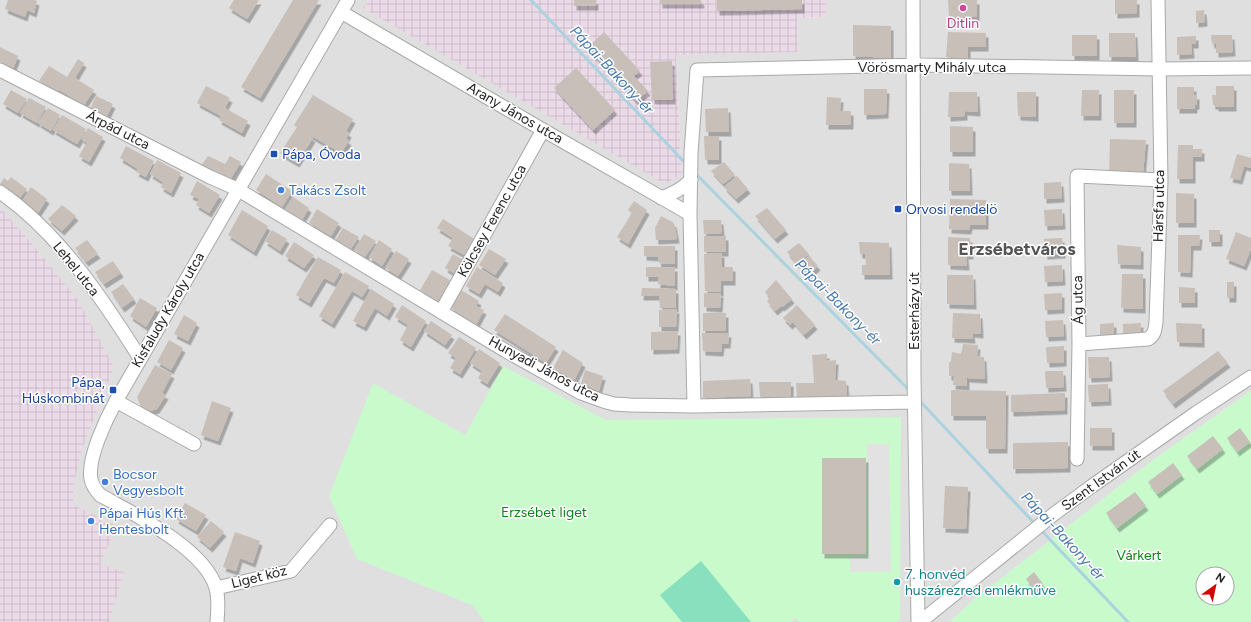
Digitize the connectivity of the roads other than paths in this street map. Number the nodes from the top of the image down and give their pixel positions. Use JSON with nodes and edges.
{"nodes":[{"id":1,"x":348,"y":0,"type":"edge"},
{"id":2,"x":913,"y":0,"type":"edge"},
{"id":3,"x":1158,"y":0,"type":"edge"},
{"id":4,"x":341,"y":12,"type":"junction"},
{"id":5,"x":913,"y":65,"type":"junction"},
{"id":6,"x":1251,"y":68,"type":"edge"},
{"id":7,"x":1159,"y":69,"type":"junction"},
{"id":8,"x":0,"y":70,"type":"edge"},
{"id":9,"x":543,"y":130,"type":"junction"},
{"id":10,"x":691,"y":180,"type":"junction"},
{"id":11,"x":1161,"y":180,"type":"junction"},
{"id":12,"x":237,"y":189,"type":"junction"},
{"id":13,"x":0,"y":192,"type":"edge"},
{"id":14,"x":661,"y":198,"type":"junction"},
{"id":15,"x":690,"y":214,"type":"junction"},
{"id":16,"x":441,"y":312,"type":"junction"},
{"id":17,"x":1079,"y":344,"type":"junction"},
{"id":18,"x":140,"y":358,"type":"junction"},
{"id":19,"x":1251,"y":377,"type":"edge"},
{"id":20,"x":116,"y":401,"type":"junction"},
{"id":21,"x":914,"y":401,"type":"junction"},
{"id":22,"x":694,"y":406,"type":"junction"},
{"id":23,"x":194,"y":444,"type":"dead end"},
{"id":24,"x":1077,"y":459,"type":"dead end"},
{"id":25,"x":330,"y":525,"type":"dead end"},
{"id":26,"x":216,"y":588,"type":"junction"},
{"id":27,"x":217,"y":622,"type":"edge"},
{"id":28,"x":919,"y":622,"type":"edge"}],
"edges":[{"from":1,"to":4,"type":"street","name":"Kisfaludy Károly utca"},
{"from":2,"to":5,"type":"street","name":"Esterházy út"},
{"from":3,"to":7,"type":"street","name":"Hársfa utca"},
{"from":4,"to":9,"type":"street","name":"Arany János utca"},
{"from":4,"to":12,"type":"street","name":"Kisfaludy Károly utca"},
{"from":5,"to":7,"type":"street","name":"Vörösmarty Mihály utca"},
{"from":5,"to":10,"type":"street","name":"Vörösmarty Mihály utca"},
{"from":5,"to":21,"type":"street","name":"Esterházy út"},
{"from":6,"to":7,"type":"street","name":"Vörösmarty Mihály utca"},
{"from":7,"to":11,"type":"street","name":"Hársfa utca"},
{"from":8,"to":12,"type":"street","name":"Árpád utca"},
{"from":9,"to":14,"type":"street","name":"Arany János utca"},
{"from":9,"to":16,"type":"street","name":"Kölcsey Ferenc utca"},
{"from":10,"to":14,"type":"street"},
{"from":10,"to":15,"type":"street"},
{"from":11,"to":17,"type":"street","name":"Hársfa utca"},
{"from":11,"to":17,"type":"street","name":"Ág utca"},
{"from":12,"to":16,"type":"street","name":"Hunyadi János utca"},
{"from":12,"to":18,"type":"street","name":"Kisfaludy Károly utca"},
{"from":13,"to":18,"type":"street","name":"Lehel utca"},
{"from":14,"to":15,"type":"street","name":"Arany János utca"},
{"from":15,"to":22,"type":"street"},
{"from":16,"to":22,"type":"street","name":"Hunyadi János utca"},
{"from":17,"to":24,"type":"street","name":"Ág utca"},
{"from":18,"to":20,"type":"street","name":"Kisfaludy Károly utca"},
{"from":19,"to":28,"type":"street","name":"Szent István út"},
{"from":20,"to":23,"type":"street"},
{"from":20,"to":26,"type":"street","name":"Kisfaludy Károly utca"},
{"from":21,"to":22,"type":"street","name":"Hunyadi János utca"},
{"from":21,"to":28,"type":"street","name":"Esterházy út"},
{"from":25,"to":26,"type":"street","name":"Liget köz"},
{"from":26,"to":27,"type":"street"}]}
